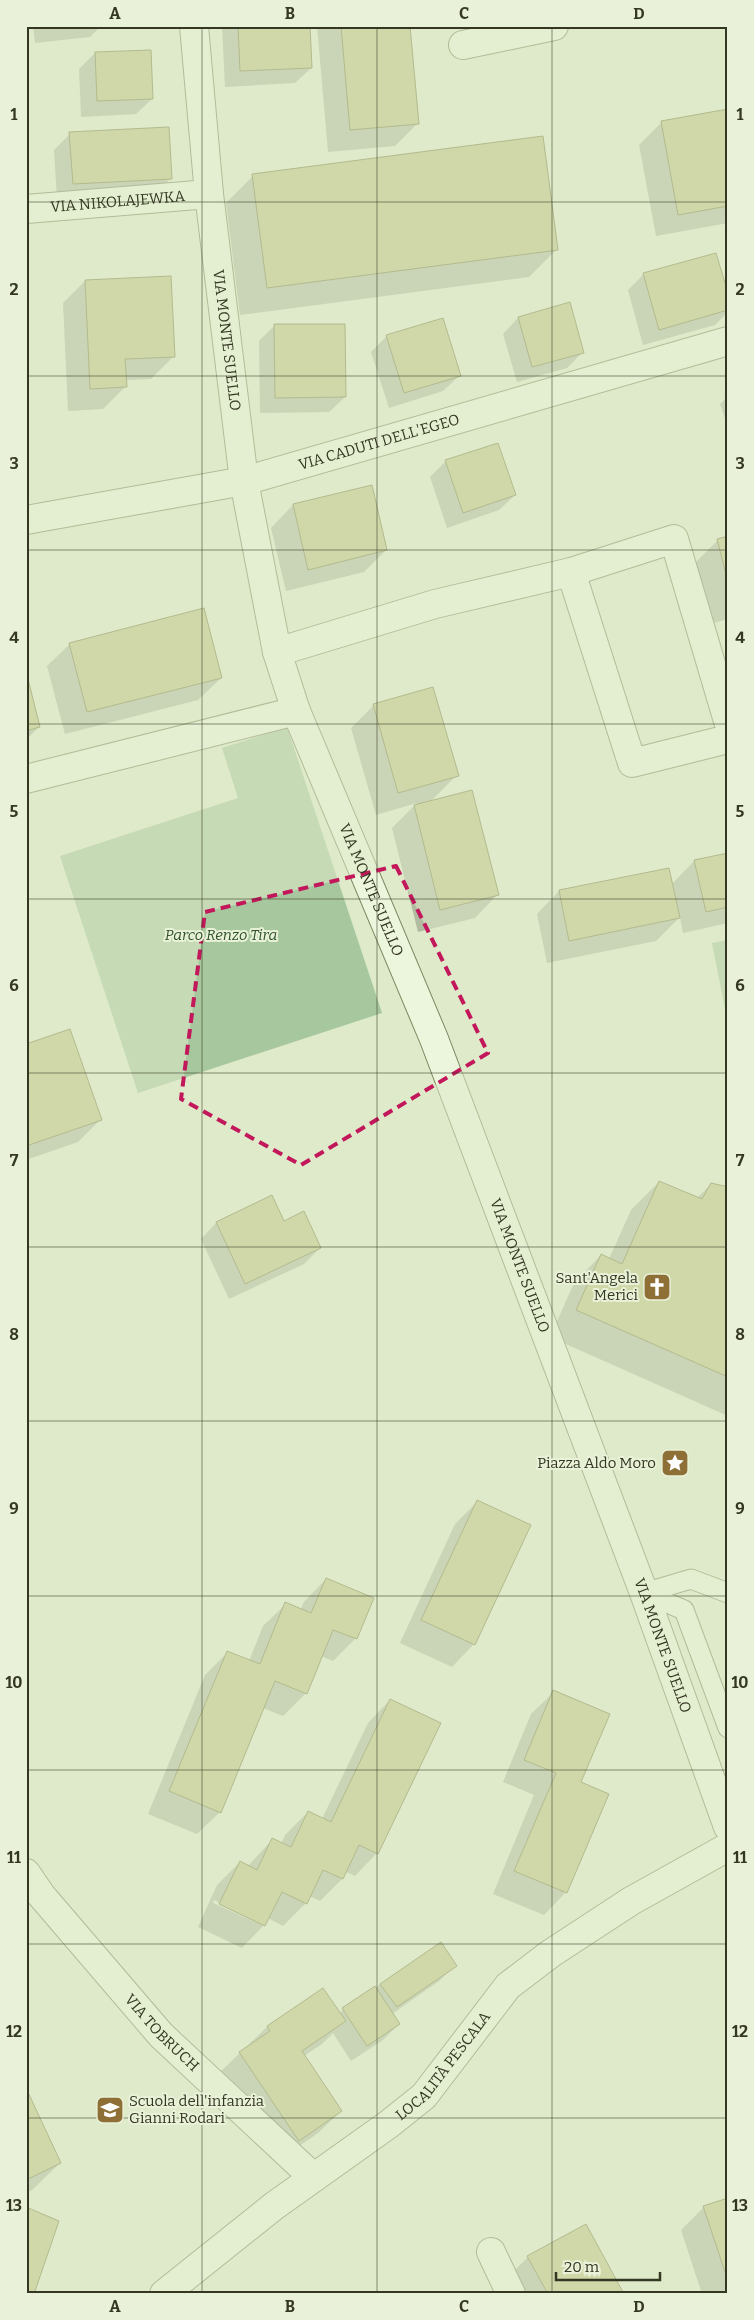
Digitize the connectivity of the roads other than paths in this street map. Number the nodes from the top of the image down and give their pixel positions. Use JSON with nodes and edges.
{"nodes":[{"id":1,"x":194,"y":26,"type":"edge"},
{"id":2,"x":554,"y":26,"type":"edge"},
{"id":3,"x":464,"y":45,"type":"dead end"},
{"id":4,"x":209,"y":194,"type":"junction"},
{"id":5,"x":26,"y":210,"type":"edge"},
{"id":6,"x":728,"y":341,"type":"edge"},
{"id":7,"x":244,"y":481,"type":"junction"},
{"id":8,"x":26,"y":520,"type":"edge"},
{"id":9,"x":571,"y":572,"type":"junction"},
{"id":10,"x":277,"y":652,"type":"junction"},
{"id":11,"x":296,"y":711,"type":"junction"},
{"id":12,"x":728,"y":721,"type":"edge"},
{"id":13,"x":728,"y":739,"type":"edge"},
{"id":14,"x":26,"y":779,"type":"edge"},
{"id":15,"x":644,"y":1593,"type":"junction"},
{"id":16,"x":728,"y":1593,"type":"edge"},
{"id":17,"x":728,"y":1728,"type":"edge"},
{"id":18,"x":728,"y":1827,"type":"edge"},
{"id":19,"x":728,"y":1847,"type":"edge"},
{"id":20,"x":26,"y":1874,"type":"edge"},
{"id":21,"x":313,"y":2177,"type":"junction"},
{"id":22,"x":491,"y":2252,"type":"dead end"},
{"id":23,"x":164,"y":2294,"type":"edge"},
{"id":24,"x":511,"y":2294,"type":"edge"}],
"edges":[{"from":1,"to":4,"type":"street","name":"VIA MONTE SUELLO"},
{"from":2,"to":3,"type":"street"},
{"from":4,"to":5,"type":"street","name":"VIA NIKOLAJEWKA"},
{"from":4,"to":7,"type":"street","name":"VIA MONTE SUELLO"},
{"from":6,"to":7,"type":"street","name":"VIA CADUTI DELL'EGEO"},
{"from":7,"to":8,"type":"street","name":"VIA CADUTI DELL'EGEO"},
{"from":7,"to":10,"type":"street","name":"VIA MONTE SUELLO"},
{"from":9,"to":10,"type":"street"},
{"from":9,"to":12,"type":"street"},
{"from":9,"to":13,"type":"street"},
{"from":10,"to":11,"type":"street","name":"VIA MONTE SUELLO"},
{"from":11,"to":14,"type":"street"},
{"from":11,"to":15,"type":"street","name":"VIA MONTE SUELLO"},
{"from":15,"to":16,"type":"lane"},
{"from":15,"to":17,"type":"lane"},
{"from":15,"to":18,"type":"street","name":"VIA MONTE SUELLO"},
{"from":19,"to":21,"type":"street","name":"LOCALITÀ PESCALA"},
{"from":20,"to":21,"type":"street","name":"VIA TOBRUCH"},
{"from":21,"to":23,"type":"street","name":"LOCALITÀ PESCALA"},
{"from":22,"to":24,"type":"street"}]}
